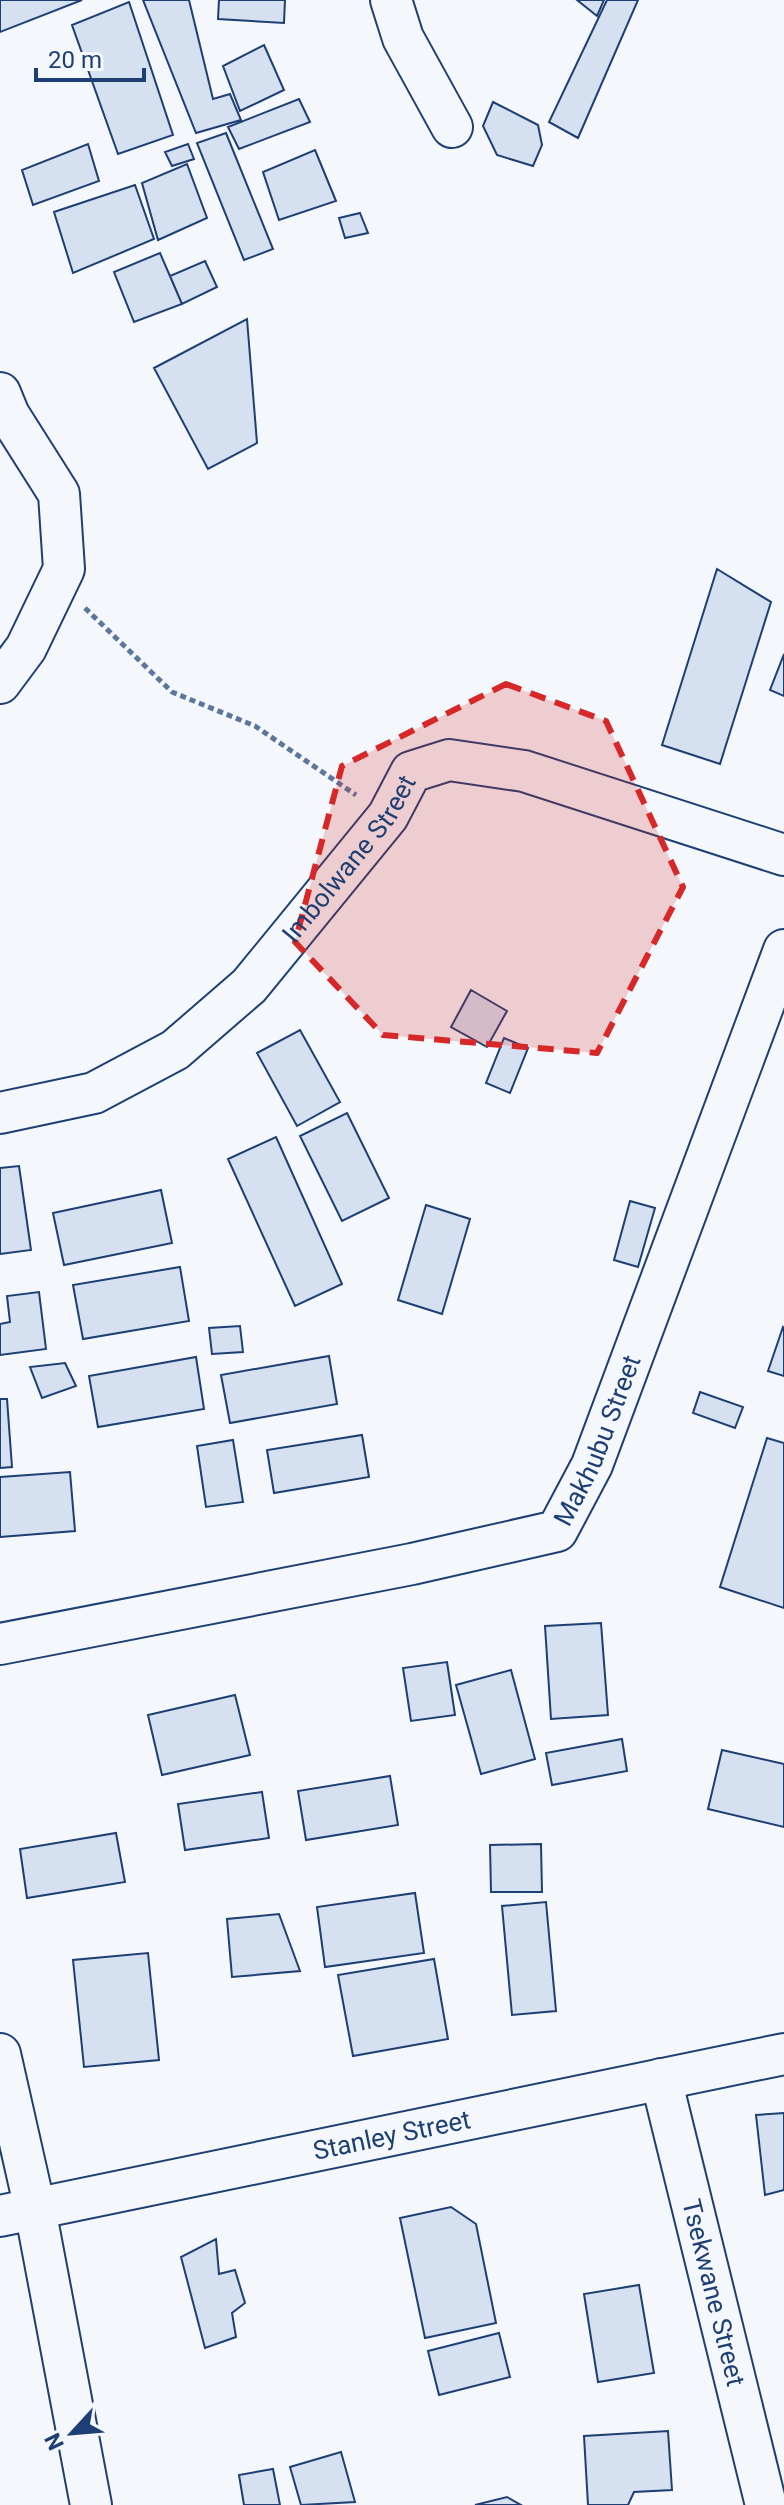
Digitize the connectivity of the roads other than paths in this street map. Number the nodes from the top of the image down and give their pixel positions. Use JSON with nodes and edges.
{"nodes":[{"id":1,"x":391,"y":0,"type":"edge"},
{"id":2,"x":452,"y":127,"type":"dead end"},
{"id":3,"x":0,"y":393,"type":"edge"},
{"id":4,"x":0,"y":683,"type":"edge"},
{"id":5,"x":784,"y":855,"type":"edge"},
{"id":6,"x":784,"y":950,"type":"edge"},
{"id":7,"x":0,"y":1113,"type":"edge"},
{"id":8,"x":0,"y":1644,"type":"edge"},
{"id":9,"x":0,"y":2054,"type":"edge"},
{"id":10,"x":784,"y":2054,"type":"edge"},
{"id":11,"x":661,"y":2079,"type":"junction"},
{"id":12,"x":18,"y":2212,"type":"edge"},
{"id":13,"x":91,"y":2505,"type":"edge"},
{"id":14,"x":766,"y":2505,"type":"edge"}],
"edges":[{"from":1,"to":2,"type":"street"},
{"from":3,"to":4,"type":"street"},
{"from":5,"to":7,"type":"street","name":"Imbolwane Street"},
{"from":6,"to":8,"type":"street","name":"Makhubu Street"},
{"from":9,"to":12,"type":"street"},
{"from":10,"to":11,"type":"street","name":"Stanley Street"},
{"from":11,"to":12,"type":"street","name":"Stanley Street"},
{"from":11,"to":14,"type":"street","name":"Tsekwane Street"},
{"from":12,"to":13,"type":"street"}]}
